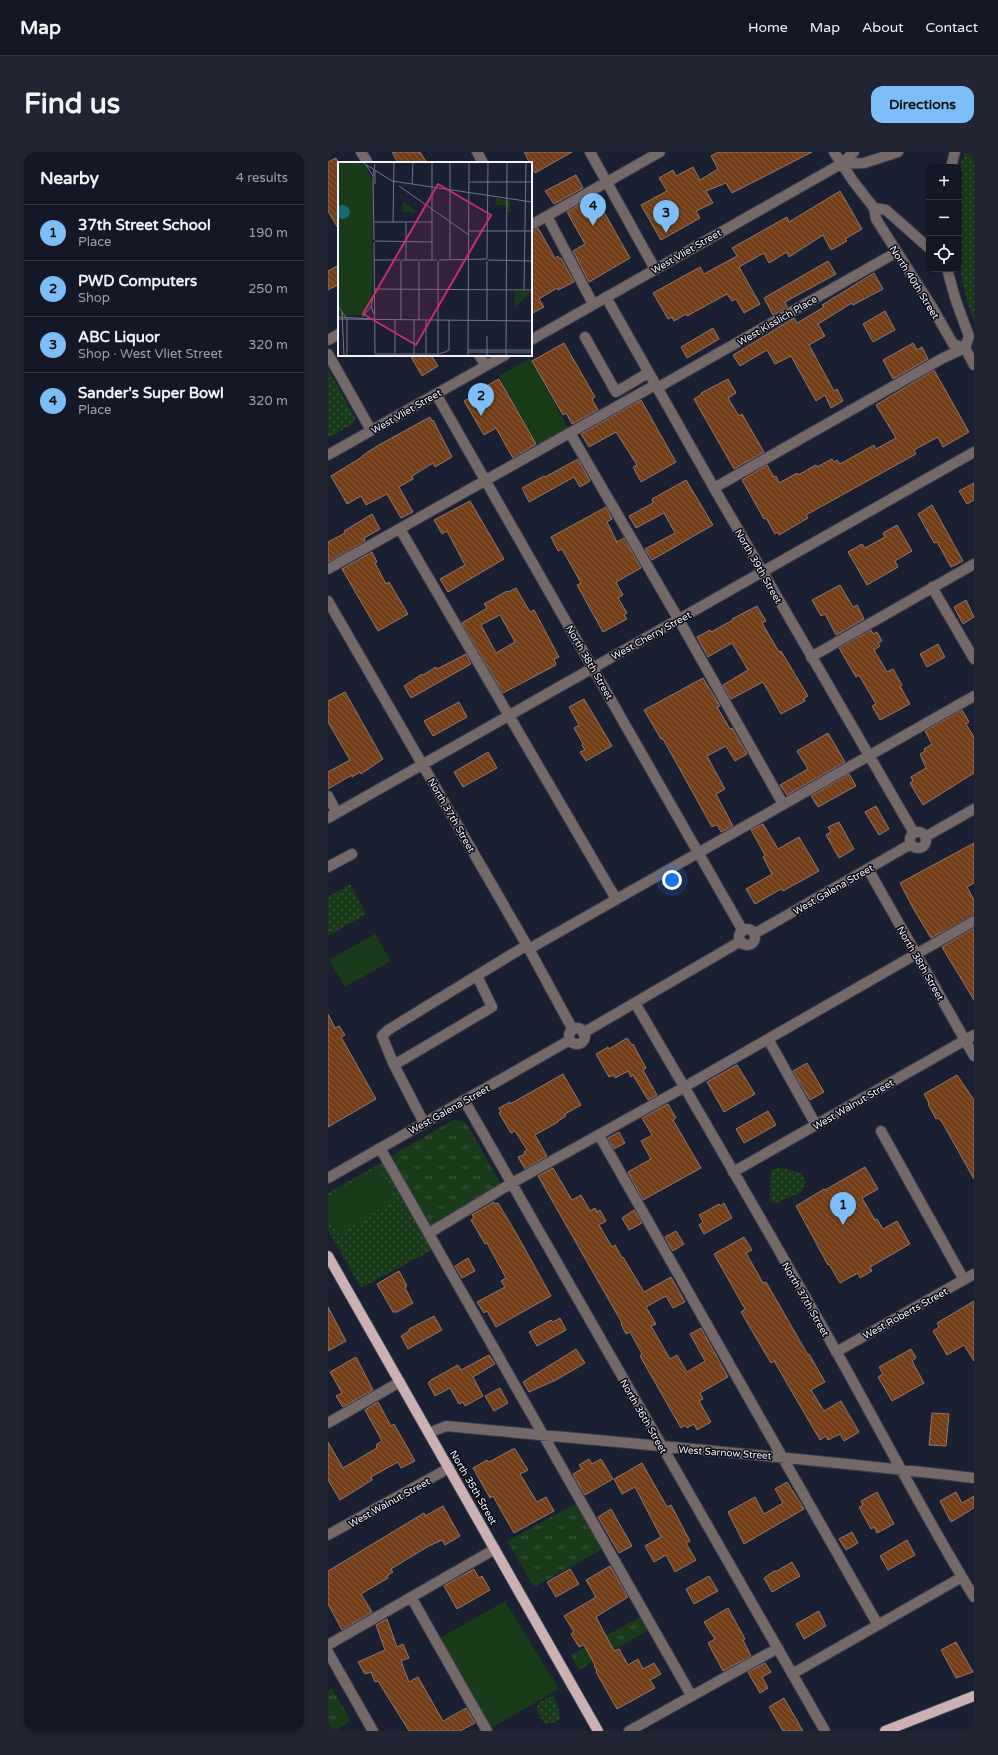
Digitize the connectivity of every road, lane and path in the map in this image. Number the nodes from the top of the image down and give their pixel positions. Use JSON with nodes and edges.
{"nodes":[{"id":1,"x":361,"y":152,"type":"edge"},
{"id":2,"x":477,"y":152,"type":"edge"},
{"id":3,"x":590,"y":152,"type":"edge"},
{"id":4,"x":660,"y":152,"type":"edge"},
{"id":5,"x":834,"y":152,"type":"edge"},
{"id":6,"x":854,"y":152,"type":"edge"},
{"id":7,"x":898,"y":152,"type":"edge"},
{"id":8,"x":955,"y":152,"type":"edge"},
{"id":9,"x":367,"y":162,"type":"edge"},
{"id":10,"x":482,"y":162,"type":"edge"},
{"id":11,"x":841,"y":164,"type":"junction"},
{"id":12,"x":953,"y":164,"type":"edge"},
{"id":13,"x":607,"y":182,"type":"junction"},
{"id":14,"x":874,"y":208,"type":"junction"},
{"id":15,"x":547,"y":216,"type":"junction"},
{"id":16,"x":532,"y":224,"type":"edge"},
{"id":17,"x":926,"y":245,"type":"edge"},
{"id":18,"x":897,"y":252,"type":"junction"},
{"id":19,"x":655,"y":269,"type":"junction"},
{"id":20,"x":949,"y":272,"type":"edge"},
{"id":21,"x":606,"y":297,"type":"junction"},
{"id":22,"x":593,"y":304,"type":"junction"},
{"id":23,"x":338,"y":335,"type":"edge"},
{"id":24,"x":585,"y":337,"type":"dead end"},
{"id":25,"x":532,"y":339,"type":"edge"},
{"id":26,"x":328,"y":340,"type":"edge"},
{"id":27,"x":965,"y":348,"type":"junction"},
{"id":28,"x":328,"y":354,"type":"edge"},
{"id":29,"x":480,"y":356,"type":"edge"},
{"id":30,"x":502,"y":356,"type":"edge"},
{"id":31,"x":974,"y":365,"type":"edge"},
{"id":32,"x":486,"y":366,"type":"junction"},
{"id":33,"x":648,"y":373,"type":"junction"},
{"id":34,"x":656,"y":386,"type":"junction"},
{"id":35,"x":436,"y":394,"type":"junction"},
{"id":36,"x":371,"y":430,"type":"junction"},
{"id":37,"x":570,"y":433,"type":"junction"},
{"id":38,"x":974,"y":452,"type":"edge"},
{"id":39,"x":328,"y":455,"type":"edge"},
{"id":40,"x":485,"y":480,"type":"junction"},
{"id":41,"x":714,"y":488,"type":"junction"},
{"id":42,"x":400,"y":529,"type":"junction"},
{"id":43,"x":974,"y":564,"type":"edge"},
{"id":44,"x":328,"y":569,"type":"edge"},
{"id":45,"x":762,"y":572,"type":"junction"},
{"id":46,"x":932,"y":587,"type":"junction"},
{"id":47,"x":328,"y":601,"type":"edge"},
{"id":48,"x":679,"y":620,"type":"junction"},
{"id":49,"x":811,"y":657,"type":"junction"},
{"id":50,"x":974,"y":659,"type":"edge"},
{"id":51,"x":593,"y":668,"type":"junction"},
{"id":52,"x":974,"y":696,"type":"edge"},
{"id":53,"x":508,"y":716,"type":"junction"},
{"id":54,"x":868,"y":756,"type":"junction"},
{"id":55,"x":422,"y":764,"type":"junction"},
{"id":56,"x":328,"y":796,"type":"edge"},
{"id":57,"x":783,"y":804,"type":"junction"},
{"id":58,"x":974,"y":809,"type":"edge"},
{"id":59,"x":337,"y":813,"type":"junction"},
{"id":60,"x":328,"y":818,"type":"edge"},
{"id":61,"x":914,"y":833,"type":"junction"},
{"id":62,"x":924,"y":837,"type":"junction"},
{"id":63,"x":911,"y":844,"type":"junction"},
{"id":64,"x":699,"y":852,"type":"junction"},
{"id":65,"x":352,"y":854,"type":"dead end"},
{"id":66,"x":328,"y":867,"type":"edge"},
{"id":67,"x":868,"y":869,"type":"junction"},
{"id":68,"x":616,"y":899,"type":"junction"},
{"id":69,"x":974,"y":921,"type":"edge"},
{"id":70,"x":743,"y":931,"type":"junction"},
{"id":71,"x":754,"y":934,"type":"junction"},
{"id":72,"x":741,"y":941,"type":"junction"},
{"id":73,"x":528,"y":947,"type":"junction"},
{"id":74,"x":916,"y":954,"type":"junction"},
{"id":75,"x":477,"y":976,"type":"junction"},
{"id":76,"x":635,"y":1003,"type":"junction"},
{"id":77,"x":573,"y":1030,"type":"junction"},
{"id":78,"x":584,"y":1033,"type":"junction"},
{"id":79,"x":970,"y":1038,"type":"edge"},
{"id":80,"x":768,"y":1039,"type":"junction"},
{"id":81,"x":570,"y":1040,"type":"junction"},
{"id":82,"x":974,"y":1056,"type":"edge"},
{"id":83,"x":394,"y":1065,"type":"junction"},
{"id":84,"x":685,"y":1087,"type":"junction"},
{"id":85,"x":464,"y":1100,"type":"junction"},
{"id":86,"x":424,"y":1122,"type":"junction"},
{"id":87,"x":816,"y":1125,"type":"junction"},
{"id":88,"x":881,"y":1131,"type":"dead end"},
{"id":89,"x":599,"y":1135,"type":"junction"},
{"id":90,"x":380,"y":1148,"type":"junction"},
{"id":91,"x":733,"y":1172,"type":"junction"},
{"id":92,"x":328,"y":1178,"type":"edge"},
{"id":93,"x":512,"y":1183,"type":"junction"},
{"id":94,"x":429,"y":1233,"type":"junction"},
{"id":95,"x":328,"y":1256,"type":"edge"},
{"id":96,"x":974,"y":1274,"type":"edge"},
{"id":97,"x":964,"y":1280,"type":"junction"},
{"id":98,"x":836,"y":1352,"type":"junction"},
{"id":99,"x":400,"y":1382,"type":"junction"},
{"id":100,"x":328,"y":1423,"type":"edge"},
{"id":101,"x":429,"y":1433,"type":"junction"},
{"id":102,"x":543,"y":1435,"type":"junction"},
{"id":103,"x":662,"y":1447,"type":"junction"},
{"id":104,"x":781,"y":1456,"type":"junction"},
{"id":105,"x":449,"y":1468,"type":"junction"},
{"id":106,"x":900,"y":1469,"type":"junction"},
{"id":107,"x":974,"y":1478,"type":"edge"},
{"id":108,"x":328,"y":1535,"type":"edge"},
{"id":109,"x":495,"y":1549,"type":"junction"},
{"id":110,"x":962,"y":1577,"type":"junction"},
{"id":111,"x":971,"y":1584,"type":"edge"},
{"id":112,"x":411,"y":1597,"type":"junction"},
{"id":113,"x":974,"y":1597,"type":"edge"},
{"id":114,"x":878,"y":1625,"type":"junction"},
{"id":115,"x":328,"y":1645,"type":"edge"},
{"id":116,"x":778,"y":1648,"type":"junction"},
{"id":117,"x":328,"y":1652,"type":"edge"},
{"id":118,"x":792,"y":1674,"type":"junction"},
{"id":119,"x":691,"y":1695,"type":"junction"},
{"id":120,"x":974,"y":1696,"type":"edge"},
{"id":121,"x":373,"y":1731,"type":"edge"},
{"id":122,"x":487,"y":1731,"type":"edge"},
{"id":123,"x":598,"y":1731,"type":"edge"},
{"id":124,"x":629,"y":1731,"type":"edge"},
{"id":125,"x":825,"y":1731,"type":"edge"},
{"id":126,"x":885,"y":1731,"type":"edge"}],
"edges":[{"from":1,"to":9,"type":"street"},
{"from":2,"to":10,"type":"street"},
{"from":3,"to":13,"type":"street"},
{"from":4,"to":13,"type":"street"},
{"from":5,"to":11,"type":"street","name":"North 40th Street"},
{"from":6,"to":11,"type":"street","name":"West Vliet Street"},
{"from":7,"to":11,"type":"street","name":"West Vliet Street"},
{"from":8,"to":12,"type":"street"},
{"from":11,"to":14,"type":"street","name":"North 40th Street"},
{"from":11,"to":19,"type":"street","name":"West Vliet Street"},
{"from":13,"to":15,"type":"street"},
{"from":13,"to":19,"type":"street"},
{"from":14,"to":17,"type":"street"},
{"from":14,"to":18,"type":"street","name":"North 40th Street"},
{"from":15,"to":16,"type":"street"},
{"from":15,"to":22,"type":"street"},
{"from":18,"to":27,"type":"street","name":"North 40th Street"},
{"from":18,"to":34,"type":"street","name":"West Kisslich Place"},
{"from":19,"to":21,"type":"street","name":"West Vliet Street"},
{"from":20,"to":27,"type":"street"},
{"from":21,"to":22,"type":"street","name":"West Vliet Street"},
{"from":21,"to":33,"type":"street","name":"North 39th Street"},
{"from":22,"to":25,"type":"street","name":"West Vliet Street"},
{"from":23,"to":26,"type":"street"},
{"from":24,"to":33,"type":"street"},
{"from":27,"to":31,"type":"street","name":"North 40th Street"},
{"from":27,"to":41,"type":"street"},
{"from":28,"to":36,"type":"street"},
{"from":29,"to":32,"type":"street"},
{"from":30,"to":32,"type":"street","name":"West Vliet Street"},
{"from":32,"to":35,"type":"street","name":"West Vliet Street"},
{"from":33,"to":34,"type":"street","name":"North 39th Street"},
{"from":34,"to":37,"type":"street","name":"West Kisslich Place"},
{"from":34,"to":41,"type":"street","name":"North 39th Street"},
{"from":35,"to":36,"type":"street","name":"West Vliet Street"},
{"from":35,"to":40,"type":"street","name":"North 38th Street"},
{"from":36,"to":39,"type":"street","name":"West Vliet Street"},
{"from":37,"to":40,"type":"street","name":"West Kisslich Place"},
{"from":37,"to":48,"type":"street"},
{"from":38,"to":45,"type":"street","name":"West Cherry Street"},
{"from":40,"to":42,"type":"street","name":"West Kisslich Place"},
{"from":40,"to":51,"type":"street","name":"North 38th Street"},
{"from":41,"to":45,"type":"street","name":"North 39th Street"},
{"from":42,"to":44,"type":"street","name":"West Kisslich Place"},
{"from":42,"to":53,"type":"street"},
{"from":43,"to":46,"type":"street"},
{"from":45,"to":48,"type":"street","name":"West Cherry Street"},
{"from":45,"to":49,"type":"street","name":"North 39th Street"},
{"from":46,"to":49,"type":"street"},
{"from":46,"to":50,"type":"street"},
{"from":47,"to":55,"type":"street","name":"North 37th Street"},
{"from":48,"to":51,"type":"street","name":"West Cherry Street"},
{"from":48,"to":57,"type":"street"},
{"from":49,"to":54,"type":"street","name":"North 39th Street"},
{"from":51,"to":53,"type":"street","name":"West Cherry Street"},
{"from":51,"to":64,"type":"street","name":"North 38th Street"},
{"from":52,"to":54,"type":"street"},
{"from":53,"to":55,"type":"street","name":"West Cherry Street"},
{"from":53,"to":68,"type":"street"},
{"from":54,"to":57,"type":"street"},
{"from":54,"to":61,"type":"street","name":"North 39th Street"},
{"from":55,"to":59,"type":"street","name":"West Cherry Street"},
{"from":55,"to":73,"type":"street","name":"North 37th Street"},
{"from":56,"to":59,"type":"street"},
{"from":57,"to":64,"type":"street"},
{"from":58,"to":62,"type":"street"},
{"from":59,"to":60,"type":"street","name":"West Cherry Street"},
{"from":61,"to":62,"type":"street"},
{"from":61,"to":63,"type":"street"},
{"from":62,"to":63,"type":"street"},
{"from":63,"to":67,"type":"street","name":"West Galena Street"},
{"from":64,"to":68,"type":"street"},
{"from":64,"to":70,"type":"street","name":"North 38th Street"},
{"from":65,"to":66,"type":"street"},
{"from":67,"to":71,"type":"street","name":"West Galena Street"},
{"from":67,"to":74,"type":"street","name":"North 38th Street"},
{"from":68,"to":73,"type":"street"},
{"from":69,"to":74,"type":"street"},
{"from":70,"to":71,"type":"street"},
{"from":70,"to":72,"type":"street"},
{"from":71,"to":72,"type":"street"},
{"from":72,"to":76,"type":"street"},
{"from":73,"to":75,"type":"street"},
{"from":73,"to":77,"type":"street","name":"North 37th Street"},
{"from":74,"to":79,"type":"street","name":"North 38th Street"},
{"from":74,"to":80,"type":"street"},
{"from":75,"to":83,"type":"street"},
{"from":75,"to":83,"type":"street"},
{"from":76,"to":78,"type":"street"},
{"from":76,"to":84,"type":"street","name":"North 37th Street"},
{"from":77,"to":78,"type":"street"},
{"from":77,"to":81,"type":"street"},
{"from":78,"to":81,"type":"street"},
{"from":79,"to":82,"type":"street","name":"North 38th Street"},
{"from":79,"to":87,"type":"street","name":"West Walnut Street"},
{"from":80,"to":84,"type":"street"},
{"from":80,"to":87,"type":"street"},
{"from":81,"to":85,"type":"street","name":"West Galena Street"},
{"from":83,"to":86,"type":"street"},
{"from":84,"to":89,"type":"street"},
{"from":84,"to":91,"type":"street","name":"North 37th Street"},
{"from":85,"to":86,"type":"street","name":"West Galena Street"},
{"from":85,"to":93,"type":"street","name":"North 36th Street"},
{"from":86,"to":90,"type":"street","name":"West Galena Street"},
{"from":87,"to":91,"type":"street","name":"West Walnut Street"},
{"from":88,"to":97,"type":"street"},
{"from":89,"to":93,"type":"street"},
{"from":89,"to":104,"type":"street"},
{"from":90,"to":92,"type":"street","name":"West Galena Street"},
{"from":90,"to":94,"type":"street"},
{"from":91,"to":98,"type":"street","name":"North 37th Street"},
{"from":93,"to":94,"type":"street"},
{"from":93,"to":103,"type":"street","name":"North 36th Street"},
{"from":94,"to":102,"type":"street"},
{"from":95,"to":99,"type":"main road","name":"North 35th Street"},
{"from":96,"to":97,"type":"street","name":"West Roberts Street"},
{"from":97,"to":98,"type":"street","name":"West Roberts Street"},
{"from":98,"to":106,"type":"street","name":"North 37th Street"},
{"from":99,"to":100,"type":"street"},
{"from":99,"to":101,"type":"main road","name":"North 35th Street"},
{"from":101,"to":102,"type":"street","name":"West Sarnow Street"},
{"from":101,"to":105,"type":"main road","name":"North 35th Street"},
{"from":102,"to":103,"type":"street","name":"West Sarnow Street"},
{"from":102,"to":119,"type":"street"},
{"from":103,"to":104,"type":"street","name":"West Sarnow Street"},
{"from":103,"to":116,"type":"street","name":"North 36th Street"},
{"from":104,"to":106,"type":"street","name":"West Sarnow Street"},
{"from":104,"to":114,"type":"street"},
{"from":105,"to":108,"type":"street","name":"West Walnut Street"},
{"from":105,"to":109,"type":"main road","name":"North 35th Street"},
{"from":106,"to":107,"type":"street","name":"West Sarnow Street"},
{"from":106,"to":110,"type":"street","name":"North 37th Street"},
{"from":109,"to":112,"type":"street"},
{"from":109,"to":123,"type":"main road","name":"North 35th Street"},
{"from":110,"to":111,"type":"street","name":"North 37th Street"},
{"from":110,"to":114,"type":"street"},
{"from":111,"to":113,"type":"street","name":"North 37th Street"},
{"from":112,"to":115,"type":"street"},
{"from":112,"to":122,"type":"street"},
{"from":114,"to":118,"type":"street"},
{"from":116,"to":118,"type":"street","name":"North 36th Street"},
{"from":116,"to":119,"type":"street"},
{"from":117,"to":121,"type":"street"},
{"from":118,"to":125,"type":"street","name":"North 36th Street"},
{"from":119,"to":124,"type":"street"},
{"from":120,"to":126,"type":"main road"}]}
